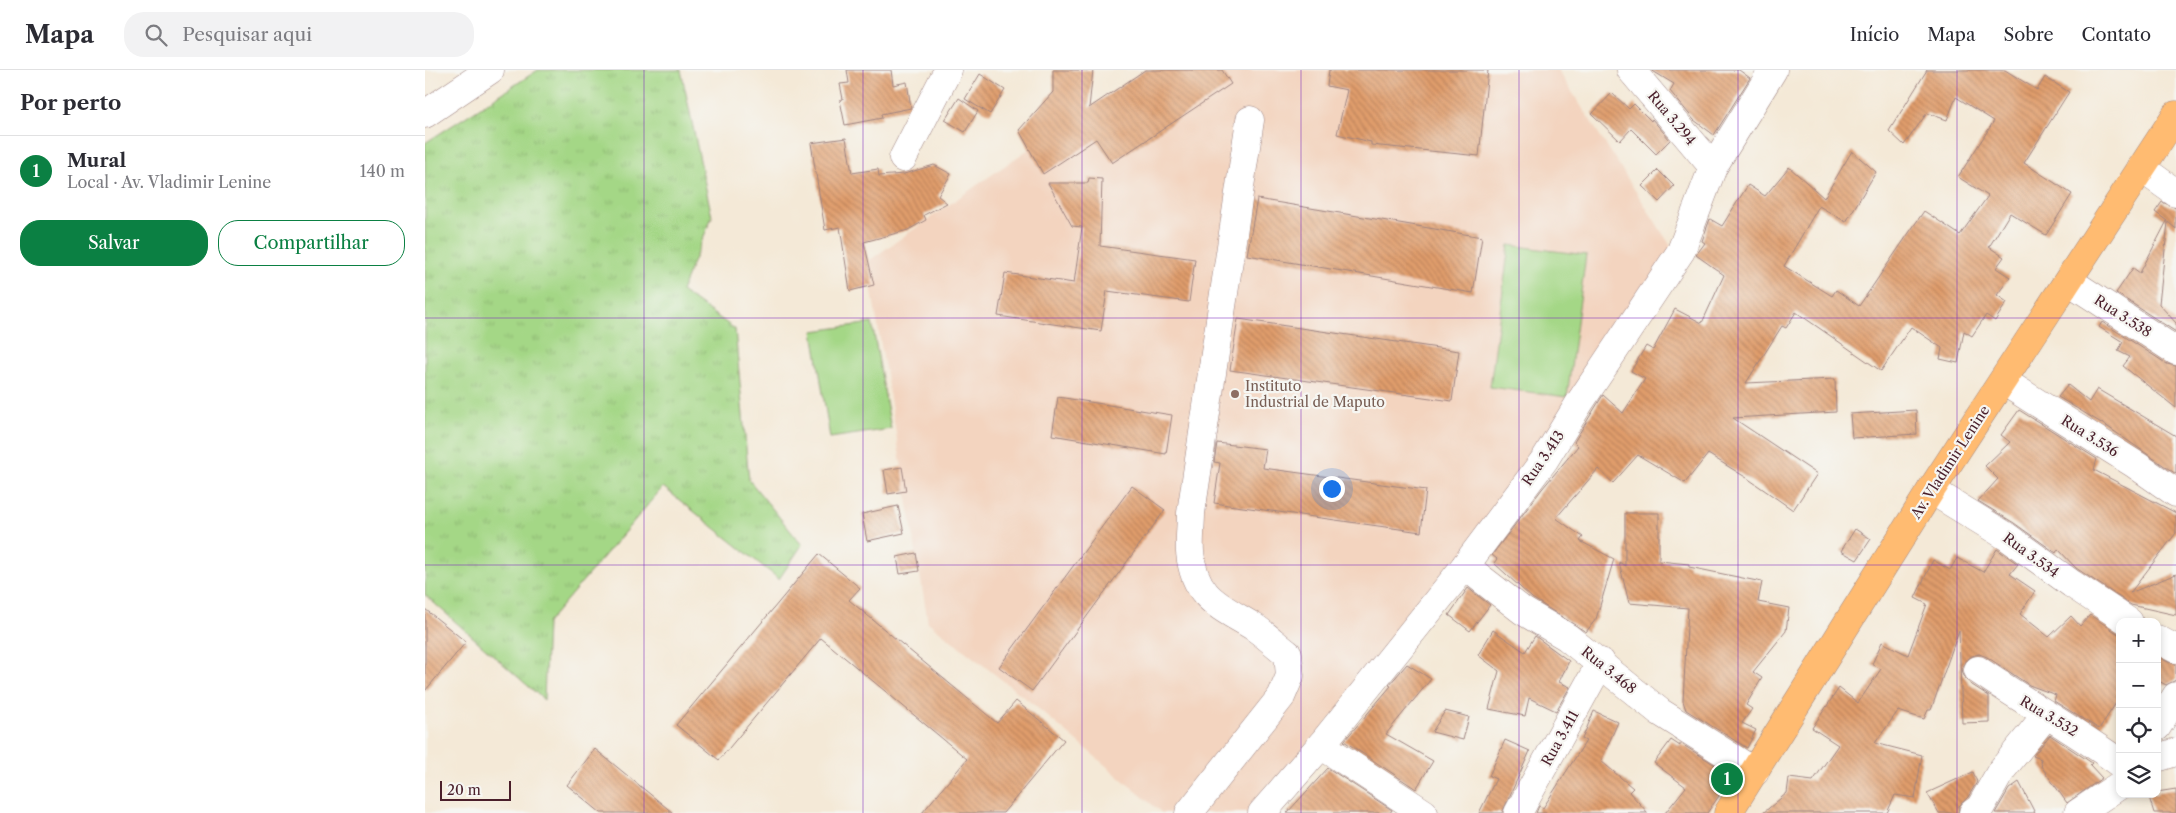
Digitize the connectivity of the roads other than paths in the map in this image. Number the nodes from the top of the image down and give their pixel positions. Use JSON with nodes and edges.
{"nodes":[{"id":1,"x":490,"y":70,"type":"edge"},
{"id":2,"x":948,"y":70,"type":"edge"},
{"id":3,"x":1631,"y":70,"type":"edge"},
{"id":4,"x":1773,"y":70,"type":"edge"},
{"id":5,"x":425,"y":114,"type":"edge"},
{"id":6,"x":2176,"y":115,"type":"edge"},
{"id":7,"x":1250,"y":120,"type":"dead end"},
{"id":8,"x":903,"y":158,"type":"dead end"},
{"id":9,"x":1713,"y":166,"type":"junction"},
{"id":10,"x":2141,"y":168,"type":"junction"},
{"id":11,"x":2176,"y":193,"type":"edge"},
{"id":12,"x":2069,"y":281,"type":"junction"},
{"id":13,"x":2176,"y":351,"type":"edge"},
{"id":14,"x":2003,"y":381,"type":"junction"},
{"id":15,"x":1931,"y":490,"type":"junction"},
{"id":16,"x":2176,"y":493,"type":"edge"},
{"id":17,"x":1465,"y":566,"type":"junction"},
{"id":18,"x":2123,"y":618,"type":"edge"},
{"id":19,"x":2161,"y":641,"type":"edge"},
{"id":20,"x":2176,"y":649,"type":"edge"},
{"id":21,"x":1601,"y":662,"type":"junction"},
{"id":22,"x":1978,"y":670,"type":"dead end"},
{"id":23,"x":2176,"y":696,"type":"edge"},
{"id":24,"x":2047,"y":715,"type":"junction"},
{"id":25,"x":2161,"y":720,"type":"edge"},
{"id":26,"x":1321,"y":745,"type":"junction"},
{"id":27,"x":2176,"y":752,"type":"edge"},
{"id":28,"x":2161,"y":757,"type":"edge"},
{"id":29,"x":2116,"y":759,"type":"edge"},
{"id":30,"x":1755,"y":772,"type":"junction"},
{"id":31,"x":2116,"y":787,"type":"edge"},
{"id":32,"x":1189,"y":813,"type":"edge"},
{"id":33,"x":1262,"y":813,"type":"edge"},
{"id":34,"x":1424,"y":813,"type":"edge"},
{"id":35,"x":1518,"y":813,"type":"edge"},
{"id":36,"x":1728,"y":813,"type":"edge"},
{"id":37,"x":1973,"y":813,"type":"edge"},
{"id":38,"x":2078,"y":813,"type":"edge"}],
"edges":[{"from":1,"to":5,"type":"street"},
{"from":2,"to":8,"type":"street"},
{"from":3,"to":9,"type":"street","name":"Rua 3.294"},
{"from":4,"to":9,"type":"street","name":"Rua 3.413"},
{"from":6,"to":10,"type":"main road","name":"Av. Vladimir Lenine"},
{"from":7,"to":32,"type":"street"},
{"from":9,"to":17,"type":"street","name":"Rua 3.413"},
{"from":10,"to":11,"type":"street"},
{"from":10,"to":12,"type":"main road","name":"Av. Vladimir Lenine"},
{"from":12,"to":13,"type":"street","name":"Rua 3.538"},
{"from":12,"to":14,"type":"main road","name":"Av. Vladimir Lenine"},
{"from":14,"to":15,"type":"main road","name":"Av. Vladimir Lenine"},
{"from":14,"to":16,"type":"street","name":"Rua 3.536"},
{"from":15,"to":18,"type":"street","name":"Rua 3.534"},
{"from":15,"to":30,"type":"main road","name":"Av. Vladimir Lenine"},
{"from":17,"to":21,"type":"street","name":"Rua 3.468"},
{"from":17,"to":26,"type":"street","name":"Rua 3.413"},
{"from":19,"to":20,"type":"street"},
{"from":21,"to":30,"type":"street","name":"Rua 3.468"},
{"from":21,"to":35,"type":"street","name":"Rua 3.411"},
{"from":22,"to":24,"type":"street","name":"Rua 3.532"},
{"from":23,"to":25,"type":"street"},
{"from":24,"to":29,"type":"street","name":"Rua 3.532"},
{"from":24,"to":37,"type":"street"},
{"from":26,"to":33,"type":"street","name":"Rua 3.413"},
{"from":26,"to":34,"type":"street"},
{"from":27,"to":28,"type":"street"},
{"from":30,"to":36,"type":"main road","name":"Av. Vladimir Lenine"},
{"from":31,"to":38,"type":"street"}]}
